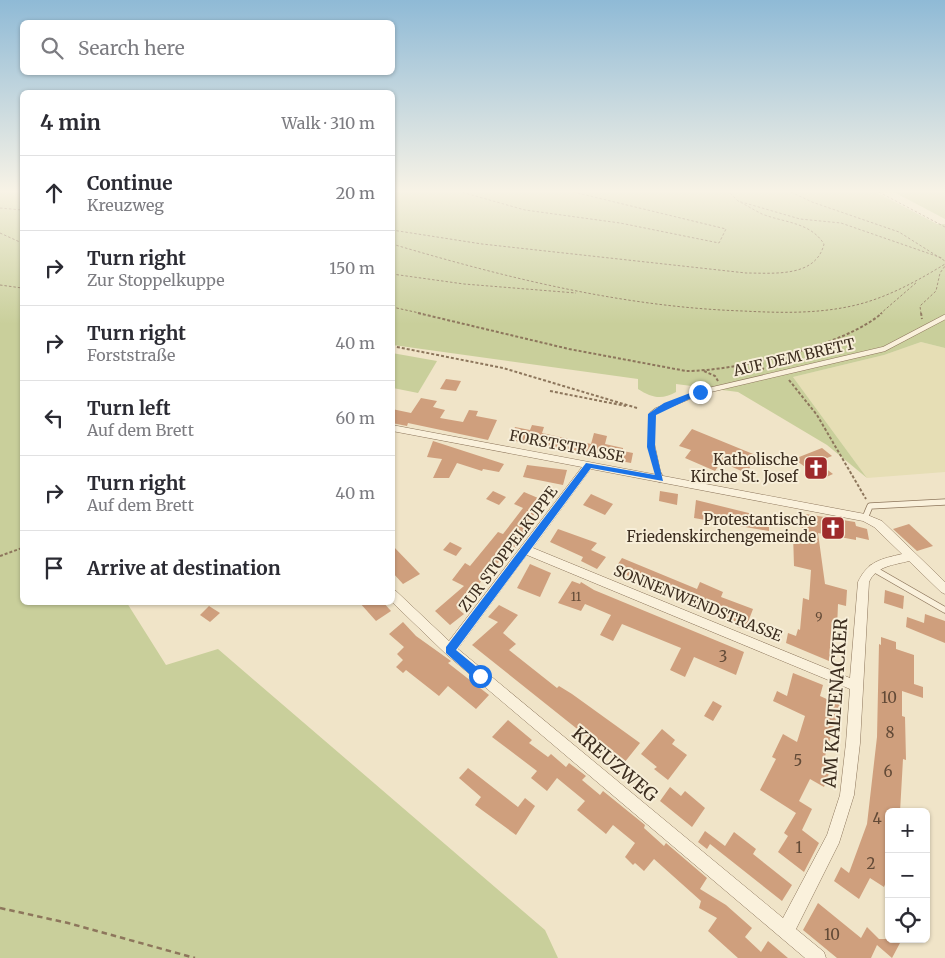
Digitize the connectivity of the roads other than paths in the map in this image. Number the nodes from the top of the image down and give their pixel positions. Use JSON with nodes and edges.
{"nodes":[{"id":1,"x":945,"y":317,"type":"edge"},
{"id":2,"x":395,"y":429,"type":"edge"},
{"id":3,"x":589,"y":465,"type":"junction"},
{"id":4,"x":660,"y":479,"type":"junction"},
{"id":5,"x":945,"y":502,"type":"edge"},
{"id":6,"x":865,"y":518,"type":"junction"},
{"id":7,"x":526,"y":550,"type":"junction"},
{"id":8,"x":910,"y":556,"type":"junction"},
{"id":9,"x":872,"y":568,"type":"junction"},
{"id":10,"x":945,"y":589,"type":"edge"},
{"id":11,"x":395,"y":597,"type":"edge"},
{"id":12,"x":945,"y":610,"type":"edge"},
{"id":13,"x":450,"y":650,"type":"junction"},
{"id":14,"x":856,"y":686,"type":"junction"},
{"id":15,"x":786,"y":930,"type":"junction"},
{"id":16,"x":818,"y":958,"type":"edge"}],
"edges":[{"from":1,"to":4,"type":"lane","name":"AUF DEM BRETT"},
{"from":2,"to":3,"type":"street","name":"FORSTSTRASSE"},
{"from":3,"to":4,"type":"street","name":"FORSTSTRASSE"},
{"from":3,"to":7,"type":"street","name":"ZUR STOPPELKUPPE"},
{"from":4,"to":6,"type":"street","name":"FORSTSTRASSE"},
{"from":5,"to":6,"type":"lane"},
{"from":6,"to":8,"type":"street","name":"FORSTSTRASSE"},
{"from":7,"to":13,"type":"street","name":"ZUR STOPPELKUPPE"},
{"from":7,"to":14,"type":"street","name":"SONNENWENDSTRASSE"},
{"from":8,"to":9,"type":"street"},
{"from":8,"to":10,"type":"street","name":"FORSTSTRASSE"},
{"from":9,"to":12,"type":"lane"},
{"from":9,"to":14,"type":"street","name":"AM KALTENACKER"},
{"from":11,"to":13,"type":"street","name":"KREUZWEG"},
{"from":13,"to":15,"type":"street","name":"KREUZWEG"},
{"from":14,"to":15,"type":"street","name":"AM KALTENACKER"},
{"from":15,"to":16,"type":"street","name":"KREUZWEG"}]}
